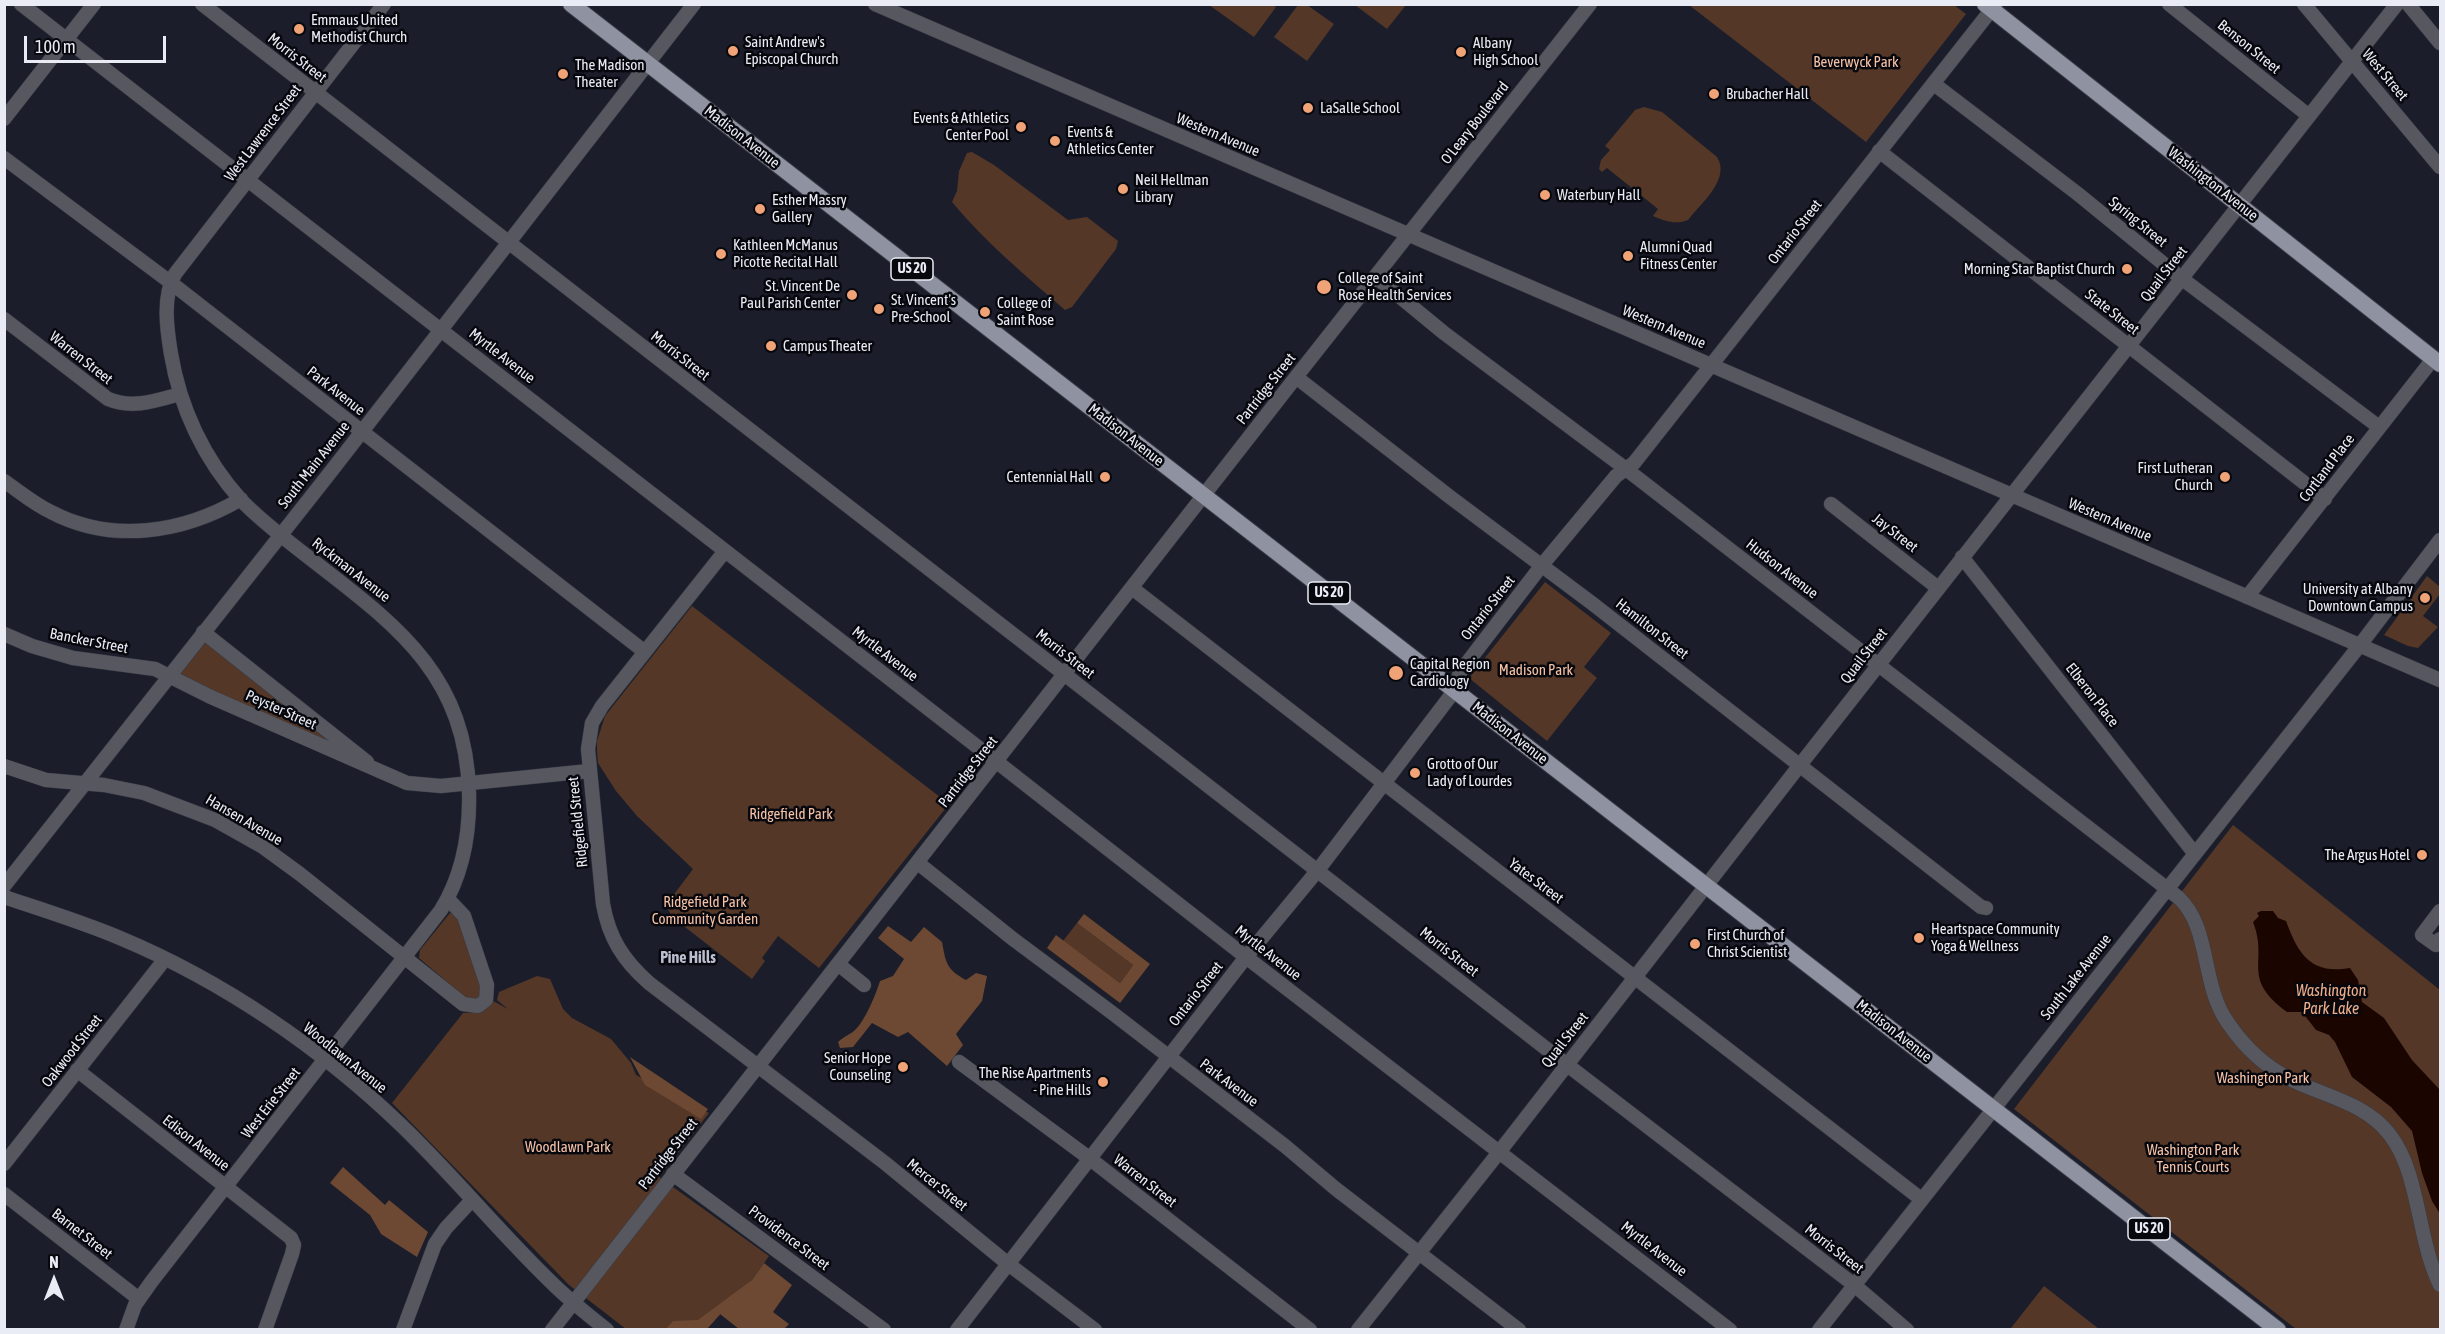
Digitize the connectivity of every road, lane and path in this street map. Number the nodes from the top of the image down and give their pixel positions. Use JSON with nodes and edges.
{"nodes":[{"id":1,"x":21,"y":4,"type":"edge"},
{"id":2,"x":94,"y":4,"type":"edge"},
{"id":3,"x":202,"y":4,"type":"edge"},
{"id":4,"x":572,"y":4,"type":"edge"},
{"id":5,"x":694,"y":4,"type":"edge"},
{"id":6,"x":875,"y":4,"type":"edge"},
{"id":7,"x":1590,"y":4,"type":"edge"},
{"id":8,"x":2169,"y":4,"type":"edge"},
{"id":9,"x":2304,"y":4,"type":"edge"},
{"id":10,"x":2397,"y":4,"type":"edge"},
{"id":11,"x":2408,"y":4,"type":"edge"},
{"id":12,"x":382,"y":5,"type":"edge"},
{"id":13,"x":1991,"y":6,"type":"edge"},
{"id":14,"x":66,"y":40,"type":"junction"},
{"id":15,"x":2440,"y":43,"type":"edge"},
{"id":16,"x":2352,"y":62,"type":"junction"},
{"id":17,"x":647,"y":63,"type":"junction"},
{"id":18,"x":1934,"y":84,"type":"junction"},
{"id":19,"x":315,"y":92,"type":"junction"},
{"id":20,"x":2309,"y":116,"type":"junction"},
{"id":21,"x":4,"y":119,"type":"edge"},
{"id":22,"x":1879,"y":151,"type":"junction"},
{"id":23,"x":4,"y":158,"type":"edge"},
{"id":24,"x":2440,"y":167,"type":"edge"},
{"id":25,"x":248,"y":180,"type":"junction"},
{"id":26,"x":2240,"y":204,"type":"junction"},
{"id":27,"x":1410,"y":235,"type":"junction"},
{"id":28,"x":508,"y":244,"type":"junction"},
{"id":29,"x":1376,"y":277,"type":"junction"},
{"id":30,"x":2181,"y":278,"type":"junction"},
{"id":31,"x":170,"y":282,"type":"junction"},
{"id":32,"x":4,"y":319,"type":"edge"},
{"id":33,"x":441,"y":329,"type":"junction"},
{"id":34,"x":2129,"y":346,"type":"junction"},
{"id":35,"x":2437,"y":362,"type":"edge"},
{"id":36,"x":1712,"y":366,"type":"junction"},
{"id":37,"x":1296,"y":377,"type":"junction"},
{"id":38,"x":180,"y":394,"type":"junction"},
{"id":39,"x":2379,"y":427,"type":"junction"},
{"id":40,"x":360,"y":432,"type":"junction"},
{"id":41,"x":1626,"y":469,"type":"junction"},
{"id":42,"x":6,"y":485,"type":"edge"},
{"id":43,"x":1204,"y":495,"type":"junction"},
{"id":44,"x":2011,"y":495,"type":"junction"},
{"id":45,"x":241,"y":499,"type":"junction"},
{"id":46,"x":2325,"y":499,"type":"junction"},
{"id":47,"x":1831,"y":504,"type":"dead end"},
{"id":48,"x":280,"y":535,"type":"junction"},
{"id":49,"x":2440,"y":540,"type":"edge"},
{"id":50,"x":725,"y":551,"type":"junction"},
{"id":51,"x":1962,"y":557,"type":"junction"},
{"id":52,"x":1542,"y":565,"type":"junction"},
{"id":53,"x":1132,"y":588,"type":"junction"},
{"id":54,"x":1938,"y":588,"type":"junction"},
{"id":55,"x":2247,"y":597,"type":"junction"},
{"id":56,"x":203,"y":632,"type":"junction"},
{"id":57,"x":4,"y":634,"type":"edge"},
{"id":58,"x":2360,"y":645,"type":"junction"},
{"id":59,"x":645,"y":652,"type":"junction"},
{"id":60,"x":1879,"y":664,"type":"junction"},
{"id":61,"x":1065,"y":675,"type":"junction"},
{"id":62,"x":168,"y":676,"type":"junction"},
{"id":63,"x":2440,"y":680,"type":"edge"},
{"id":64,"x":1455,"y":690,"type":"junction"},
{"id":65,"x":997,"y":762,"type":"junction"},
{"id":66,"x":1800,"y":765,"type":"junction"},
{"id":67,"x":4,"y":766,"type":"edge"},
{"id":68,"x":590,"y":771,"type":"junction"},
{"id":69,"x":381,"y":773,"type":"junction"},
{"id":70,"x":86,"y":783,"type":"junction"},
{"id":71,"x":469,"y":783,"type":"junction"},
{"id":72,"x":1384,"y":785,"type":"junction"},
{"id":73,"x":2196,"y":854,"type":"junction"},
{"id":74,"x":918,"y":863,"type":"junction"},
{"id":75,"x":1318,"y":870,"type":"junction"},
{"id":76,"x":1706,"y":885,"type":"junction"},
{"id":77,"x":4,"y":886,"type":"edge"},
{"id":78,"x":2168,"y":889,"type":"junction"},
{"id":79,"x":4,"y":897,"type":"edge"},
{"id":80,"x":448,"y":899,"type":"junction"},
{"id":81,"x":1986,"y":908,"type":"dead end"},
{"id":82,"x":2440,"y":911,"type":"edge"},
{"id":83,"x":2438,"y":942,"type":"edge"},
{"id":84,"x":404,"y":956,"type":"junction"},
{"id":85,"x":1246,"y":957,"type":"junction"},
{"id":86,"x":165,"y":959,"type":"junction"},
{"id":87,"x":838,"y":964,"type":"junction"},
{"id":88,"x":1636,"y":977,"type":"junction"},
{"id":89,"x":864,"y":985,"type":"dead end"},
{"id":90,"x":1168,"y":1057,"type":"junction"},
{"id":91,"x":325,"y":1060,"type":"junction"},
{"id":92,"x":959,"y":1062,"type":"dead end"},
{"id":93,"x":1566,"y":1064,"type":"junction"},
{"id":94,"x":759,"y":1065,"type":"junction"},
{"id":95,"x":77,"y":1070,"type":"junction"},
{"id":96,"x":1994,"y":1108,"type":"junction"},
{"id":97,"x":1500,"y":1151,"type":"junction"},
{"id":98,"x":1089,"y":1158,"type":"junction"},
{"id":99,"x":4,"y":1164,"type":"edge"},
{"id":100,"x":673,"y":1174,"type":"junction"},
{"id":101,"x":226,"y":1187,"type":"junction"},
{"id":102,"x":4,"y":1194,"type":"edge"},
{"id":103,"x":1921,"y":1199,"type":"junction"},
{"id":104,"x":472,"y":1200,"type":"junction"},
{"id":105,"x":1419,"y":1252,"type":"junction"},
{"id":106,"x":1007,"y":1263,"type":"junction"},
{"id":107,"x":1853,"y":1284,"type":"junction"},
{"id":108,"x":2440,"y":1285,"type":"edge"},
{"id":109,"x":139,"y":1299,"type":"junction"},
{"id":110,"x":573,"y":1303,"type":"junction"},
{"id":111,"x":126,"y":1329,"type":"edge"},
{"id":112,"x":265,"y":1329,"type":"edge"},
{"id":113,"x":403,"y":1329,"type":"edge"},
{"id":114,"x":552,"y":1329,"type":"edge"},
{"id":115,"x":607,"y":1329,"type":"edge"},
{"id":116,"x":884,"y":1329,"type":"edge"},
{"id":117,"x":957,"y":1329,"type":"edge"},
{"id":118,"x":1095,"y":1329,"type":"edge"},
{"id":119,"x":1310,"y":1329,"type":"edge"},
{"id":120,"x":1358,"y":1329,"type":"edge"},
{"id":121,"x":1520,"y":1329,"type":"edge"},
{"id":122,"x":1730,"y":1329,"type":"edge"},
{"id":123,"x":1819,"y":1329,"type":"edge"},
{"id":124,"x":1907,"y":1329,"type":"edge"},
{"id":125,"x":2278,"y":1329,"type":"edge"}],
"edges":[{"from":1,"to":14,"type":"street","name":"Myrtle Avenue"},
{"from":2,"to":14,"type":"street"},
{"from":3,"to":19,"type":"street","name":"Morris Street"},
{"from":4,"to":17,"type":"main road","name":"Madison Avenue","number":"US 20"},
{"from":5,"to":17,"type":"street","name":"South Main Avenue"},
{"from":6,"to":27,"type":"street","name":"Western Avenue"},
{"from":7,"to":27,"type":"street","name":"O'Leary Boulevard"},
{"from":8,"to":20,"type":"street","name":"Benson Street"},
{"from":9,"to":16,"type":"street","name":"West Street"},
{"from":10,"to":16,"type":"street","name":"Quail Street"},
{"from":11,"to":15,"type":"street"},
{"from":12,"to":19,"type":"street","name":"West Lawrence Street"},
{"from":13,"to":18,"type":"street","name":"Ontario Street"},
{"from":13,"to":26,"type":"main road","name":"Washington Avenue"},
{"from":14,"to":21,"type":"street"},
{"from":14,"to":25,"type":"street","name":"Myrtle Avenue"},
{"from":16,"to":20,"type":"street","name":"Quail Street"},
{"from":16,"to":24,"type":"street","name":"West Street"},
{"from":17,"to":28,"type":"street","name":"South Main Avenue"},
{"from":17,"to":43,"type":"main road","name":"Madison Avenue","number":"US 20"},
{"from":18,"to":22,"type":"street","name":"Ontario Street"},
{"from":18,"to":30,"type":"street","name":"Spring Street"},
{"from":19,"to":25,"type":"street","name":"West Lawrence Street"},
{"from":19,"to":28,"type":"street","name":"Morris Street"},
{"from":20,"to":26,"type":"street","name":"Quail Street"},
{"from":22,"to":34,"type":"street","name":"State Street"},
{"from":22,"to":36,"type":"street","name":"Ontario Street"},
{"from":23,"to":31,"type":"street","name":"Park Avenue"},
{"from":25,"to":31,"type":"street","name":"West Lawrence Street"},
{"from":25,"to":33,"type":"street","name":"Myrtle Avenue"},
{"from":26,"to":30,"type":"street","name":"Quail Street"},
{"from":26,"to":35,"type":"main road","name":"Washington Avenue"},
{"from":27,"to":29,"type":"street","name":"Partridge Street"},
{"from":27,"to":36,"type":"street","name":"Western Avenue"},
{"from":28,"to":33,"type":"street","name":"South Main Avenue"},
{"from":28,"to":61,"type":"street","name":"Morris Street"},
{"from":29,"to":37,"type":"street","name":"Partridge Street"},
{"from":29,"to":41,"type":"street","name":"Hudson Avenue"},
{"from":30,"to":34,"type":"street","name":"Quail Street"},
{"from":30,"to":39,"type":"street","name":"Spring Street"},
{"from":31,"to":38,"type":"street","name":"Ryckman Avenue"},
{"from":31,"to":40,"type":"street","name":"Park Avenue"},
{"from":32,"to":38,"type":"street","name":"Warren Street"},
{"from":33,"to":40,"type":"street","name":"South Main Avenue"},
{"from":33,"to":50,"type":"street","name":"Myrtle Avenue"},
{"from":34,"to":44,"type":"street","name":"Quail Street"},
{"from":34,"to":46,"type":"street","name":"State Street"},
{"from":35,"to":39,"type":"street","name":"Cortland Place"},
{"from":36,"to":41,"type":"street","name":"Ontario Street"},
{"from":36,"to":44,"type":"street","name":"Western Avenue"},
{"from":37,"to":43,"type":"street","name":"Partridge Street"},
{"from":37,"to":52,"type":"street","name":"Hamilton Street"},
{"from":38,"to":45,"type":"street","name":"Ryckman Avenue"},
{"from":39,"to":46,"type":"street","name":"Cortland Place"},
{"from":40,"to":48,"type":"street","name":"South Main Avenue"},
{"from":40,"to":59,"type":"street","name":"Park Avenue"},
{"from":41,"to":52,"type":"street","name":"Ontario Street"},
{"from":41,"to":60,"type":"street","name":"Hudson Avenue"},
{"from":42,"to":45,"type":"street"},
{"from":43,"to":53,"type":"street","name":"Partridge Street"},
{"from":43,"to":64,"type":"main road","name":"Madison Avenue","number":"US 20"},
{"from":44,"to":51,"type":"street","name":"Quail Street"},
{"from":44,"to":55,"type":"street","name":"Western Avenue"},
{"from":45,"to":48,"type":"street","name":"Ryckman Avenue"},
{"from":46,"to":55,"type":"street","name":"Cortland Place"},
{"from":47,"to":54,"type":"street","name":"Jay Street"},
{"from":48,"to":56,"type":"street","name":"South Main Avenue"},
{"from":48,"to":71,"type":"street","name":"Ryckman Avenue"},
{"from":49,"to":58,"type":"street","name":"South Lake Avenue"},
{"from":50,"to":59,"type":"street","name":"Ridgefield Street"},
{"from":50,"to":65,"type":"street","name":"Myrtle Avenue"},
{"from":51,"to":54,"type":"street","name":"Quail Street"},
{"from":51,"to":73,"type":"street","name":"Elberon Place"},
{"from":52,"to":64,"type":"street","name":"Ontario Street"},
{"from":52,"to":66,"type":"street","name":"Hamilton Street"},
{"from":53,"to":61,"type":"street","name":"Partridge Street"},
{"from":53,"to":72,"type":"street","name":"Yates Street"},
{"from":54,"to":60,"type":"street","name":"Quail Street"},
{"from":55,"to":58,"type":"street","name":"Western Avenue"},
{"from":56,"to":62,"type":"street","name":"South Main Avenue"},
{"from":56,"to":69,"type":"street","name":"Peyster Street"},
{"from":57,"to":62,"type":"street","name":"Bancker Street"},
{"from":58,"to":63,"type":"street","name":"Western Avenue"},
{"from":58,"to":73,"type":"street","name":"South Lake Avenue"},
{"from":59,"to":68,"type":"street","name":"Ridgefield Street"},
{"from":60,"to":66,"type":"street","name":"Quail Street"},
{"from":60,"to":78,"type":"street","name":"Hudson Avenue"},
{"from":61,"to":65,"type":"street","name":"Partridge Street"},
{"from":61,"to":75,"type":"street","name":"Morris Street"},
{"from":62,"to":69,"type":"street","name":"Peyster Street"},
{"from":62,"to":70,"type":"street","name":"South Main Avenue"},
{"from":64,"to":72,"type":"street","name":"Ontario Street"},
{"from":64,"to":76,"type":"main road","name":"Madison Avenue","number":"US 20"},
{"from":65,"to":74,"type":"street","name":"Partridge Street"},
{"from":65,"to":85,"type":"street","name":"Myrtle Avenue"},
{"from":66,"to":76,"type":"street","name":"Quail Street"},
{"from":66,"to":81,"type":"street","name":"Hamilton Street"},
{"from":67,"to":70,"type":"street","name":"Hansen Avenue"},
{"from":68,"to":71,"type":"street","name":"Peyster Street"},
{"from":68,"to":94,"type":"street","name":"Ridgefield Street"},
{"from":69,"to":71,"type":"street","name":"Peyster Street"},
{"from":70,"to":77,"type":"street","name":"South Main Avenue"},
{"from":70,"to":84,"type":"street","name":"Hansen Avenue"},
{"from":71,"to":80,"type":"street","name":"Ryckman Avenue"},
{"from":72,"to":75,"type":"street","name":"Ontario Street"},
{"from":72,"to":88,"type":"street","name":"Yates Street"},
{"from":73,"to":78,"type":"street","name":"South Lake Avenue"},
{"from":74,"to":87,"type":"street","name":"Partridge Street"},
{"from":74,"to":90,"type":"street","name":"Park Avenue"},
{"from":75,"to":85,"type":"street","name":"Ontario Street"},
{"from":75,"to":93,"type":"street","name":"Morris Street"},
{"from":76,"to":88,"type":"street","name":"Quail Street"},
{"from":76,"to":96,"type":"main road","name":"Madison Avenue","number":"US 20"},
{"from":78,"to":96,"type":"street","name":"South Lake Avenue"},
{"from":78,"to":108,"type":"street","name":"Hudson Avenue"},
{"from":79,"to":86,"type":"street","name":"Woodlawn Avenue"},
{"from":80,"to":84,"type":"street","name":"West Erie Street"},
{"from":80,"to":84,"type":"street"},
{"from":82,"to":83,"type":"street"},
{"from":84,"to":91,"type":"street","name":"West Erie Street"},
{"from":85,"to":90,"type":"street","name":"Ontario Street"},
{"from":85,"to":97,"type":"street","name":"Myrtle Avenue"},
{"from":86,"to":91,"type":"street","name":"Woodlawn Avenue"},
{"from":86,"to":95,"type":"street","name":"Oakwood Street"},
{"from":87,"to":89,"type":"street"},
{"from":87,"to":94,"type":"street","name":"Partridge Street"},
{"from":88,"to":93,"type":"street","name":"Quail Street"},
{"from":88,"to":103,"type":"street","name":"Yates Street"},
{"from":90,"to":98,"type":"street","name":"Ontario Street"},
{"from":90,"to":105,"type":"street","name":"Park Avenue"},
{"from":91,"to":101,"type":"street","name":"West Erie Street"},
{"from":91,"to":104,"type":"street","name":"Woodlawn Avenue"},
{"from":92,"to":98,"type":"street","name":"Warren Street"},
{"from":93,"to":97,"type":"street","name":"Quail Street"},
{"from":93,"to":107,"type":"street","name":"Morris Street"},
{"from":94,"to":100,"type":"street","name":"Partridge Street"},
{"from":94,"to":106,"type":"street","name":"Mercer Street"},
{"from":95,"to":99,"type":"street","name":"Oakwood Street"},
{"from":95,"to":101,"type":"street","name":"Edison Avenue"},
{"from":96,"to":103,"type":"street","name":"South Lake Avenue"},
{"from":96,"to":125,"type":"main road","name":"Madison Avenue","number":"US 20"},
{"from":97,"to":105,"type":"street","name":"Quail Street"},
{"from":97,"to":122,"type":"street","name":"Myrtle Avenue"},
{"from":98,"to":106,"type":"street","name":"Ontario Street"},
{"from":98,"to":119,"type":"street","name":"Warren Street"},
{"from":100,"to":110,"type":"street","name":"Partridge Street"},
{"from":100,"to":116,"type":"street","name":"Providence Street"},
{"from":101,"to":109,"type":"street","name":"West Erie Street"},
{"from":101,"to":112,"type":"street","name":"Edison Avenue"},
{"from":102,"to":109,"type":"street","name":"Barnet Street"},
{"from":103,"to":107,"type":"street","name":"South Lake Avenue"},
{"from":104,"to":110,"type":"street","name":"Woodlawn Avenue"},
{"from":104,"to":113,"type":"street"},
{"from":105,"to":120,"type":"street","name":"Quail Street"},
{"from":105,"to":121,"type":"street","name":"Park Avenue"},
{"from":106,"to":117,"type":"street","name":"Ontario Street"},
{"from":106,"to":118,"type":"street","name":"Mercer Street"},
{"from":107,"to":123,"type":"street","name":"South Lake Avenue"},
{"from":107,"to":124,"type":"street","name":"Morris Street"},
{"from":109,"to":111,"type":"street","name":"West Erie Street"},
{"from":110,"to":114,"type":"street","name":"Partridge Street"},
{"from":110,"to":115,"type":"street","name":"Woodlawn Avenue"}]}
